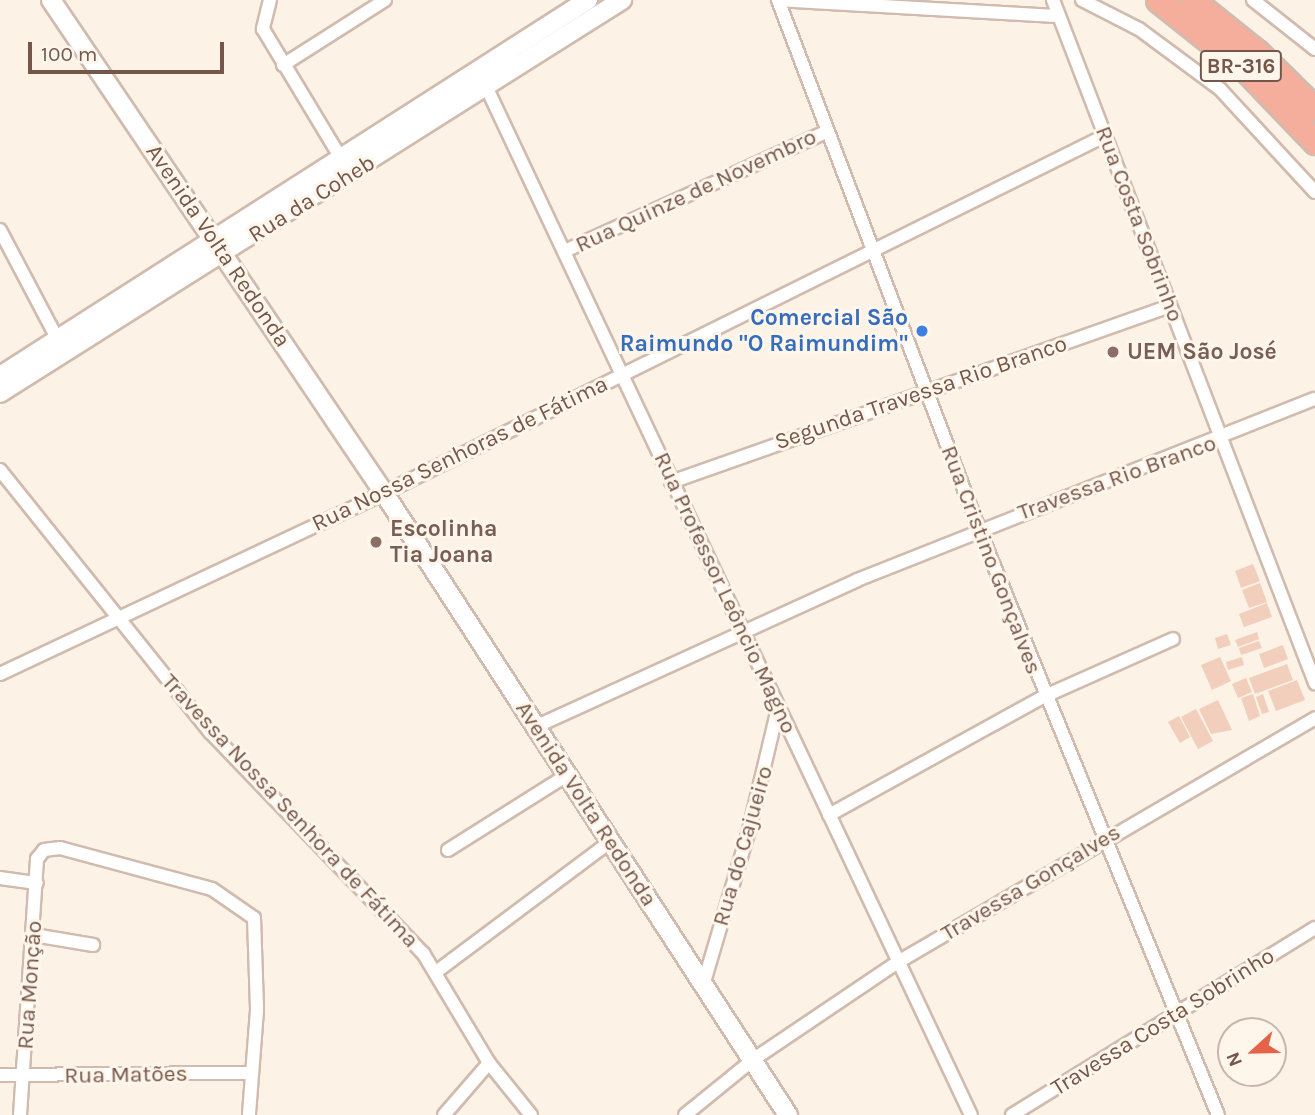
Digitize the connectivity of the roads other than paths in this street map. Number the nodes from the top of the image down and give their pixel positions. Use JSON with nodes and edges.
{"nodes":[{"id":1,"x":51,"y":0,"type":"edge"},
{"id":2,"x":65,"y":0,"type":"edge"},
{"id":3,"x":270,"y":0,"type":"edge"},
{"id":4,"x":386,"y":0,"type":"edge"},
{"id":5,"x":588,"y":0,"type":"edge"},
{"id":6,"x":622,"y":0,"type":"edge"},
{"id":7,"x":778,"y":0,"type":"edge"},
{"id":8,"x":1053,"y":0,"type":"edge"},
{"id":9,"x":1082,"y":0,"type":"edge"},
{"id":10,"x":1158,"y":0,"type":"edge"},
{"id":11,"x":1192,"y":0,"type":"edge"},
{"id":12,"x":1254,"y":0,"type":"edge"},
{"id":13,"x":1059,"y":16,"type":"junction"},
{"id":14,"x":1315,"y":49,"type":"edge"},
{"id":15,"x":282,"y":65,"type":"junction"},
{"id":16,"x":482,"y":79,"type":"junction"},
{"id":17,"x":1315,"y":109,"type":"edge"},
{"id":18,"x":826,"y":132,"type":"junction"},
{"id":19,"x":1106,"y":135,"type":"junction"},
{"id":20,"x":1315,"y":142,"type":"edge"},
{"id":21,"x":342,"y":160,"type":"junction"},
{"id":22,"x":1315,"y":192,"type":"edge"},
{"id":23,"x":0,"y":230,"type":"edge"},
{"id":24,"x":225,"y":245,"type":"junction"},
{"id":25,"x":567,"y":250,"type":"junction"},
{"id":26,"x":872,"y":250,"type":"junction"},
{"id":27,"x":1170,"y":306,"type":"junction"},
{"id":28,"x":57,"y":338,"type":"junction"},
{"id":29,"x":624,"y":373,"type":"junction"},
{"id":30,"x":0,"y":376,"type":"edge"},
{"id":31,"x":926,"y":390,"type":"junction"},
{"id":32,"x":0,"y":393,"type":"edge"},
{"id":33,"x":1315,"y":399,"type":"edge"},
{"id":34,"x":1223,"y":438,"type":"junction"},
{"id":35,"x":0,"y":470,"type":"edge"},
{"id":36,"x":671,"y":482,"type":"junction"},
{"id":37,"x":384,"y":493,"type":"junction"},
{"id":38,"x":979,"y":529,"type":"junction"},
{"id":39,"x":119,"y":618,"type":"junction"},
{"id":40,"x":743,"y":631,"type":"junction"},
{"id":41,"x":1173,"y":639,"type":"dead end"},
{"id":42,"x":0,"y":674,"type":"edge"},
{"id":43,"x":1315,"y":683,"type":"edge"},
{"id":44,"x":1045,"y":696,"type":"junction"},
{"id":45,"x":778,"y":708,"type":"junction"},
{"id":46,"x":1315,"y":718,"type":"edge"},
{"id":47,"x":535,"y":727,"type":"junction"},
{"id":48,"x":567,"y":775,"type":"junction"},
{"id":49,"x":829,"y":815,"type":"junction"},
{"id":50,"x":1104,"y":839,"type":"junction"},
{"id":51,"x":610,"y":842,"type":"junction"},
{"id":52,"x":448,"y":850,"type":"dead end"},
{"id":53,"x":0,"y":878,"type":"edge"},
{"id":54,"x":37,"y":883,"type":"junction"},
{"id":55,"x":1315,"y":928,"type":"edge"},
{"id":56,"x":34,"y":936,"type":"junction"},
{"id":57,"x":93,"y":945,"type":"dead end"},
{"id":58,"x":898,"y":962,"type":"junction"},
{"id":59,"x":436,"y":972,"type":"junction"},
{"id":60,"x":704,"y":982,"type":"junction"},
{"id":61,"x":1177,"y":1014,"type":"junction"},
{"id":62,"x":754,"y":1059,"type":"junction"},
{"id":63,"x":489,"y":1063,"type":"junction"},
{"id":64,"x":252,"y":1073,"type":"junction"},
{"id":65,"x":0,"y":1075,"type":"edge"},
{"id":66,"x":23,"y":1076,"type":"junction"},
{"id":67,"x":20,"y":1115,"type":"edge"},
{"id":68,"x":249,"y":1115,"type":"edge"},
{"id":69,"x":444,"y":1115,"type":"edge"},
{"id":70,"x":531,"y":1115,"type":"edge"},
{"id":71,"x":685,"y":1115,"type":"edge"},
{"id":72,"x":788,"y":1115,"type":"edge"},
{"id":73,"x":971,"y":1115,"type":"edge"},
{"id":74,"x":1012,"y":1115,"type":"edge"},
{"id":75,"x":1218,"y":1115,"type":"edge"}],
"edges":[{"from":1,"to":24,"type":"street","name":"Avenida Volta Redonda"},
{"from":2,"to":24,"type":"street","name":"Avenida Volta Redonda"},
{"from":3,"to":15,"type":"street"},
{"from":4,"to":15,"type":"street"},
{"from":5,"to":16,"type":"street","name":"Rua da Coheb"},
{"from":6,"to":16,"type":"street","name":"Rua da Coheb"},
{"from":7,"to":13,"type":"street"},
{"from":7,"to":18,"type":"street","name":"Rua Cristino Gonçalves"},
{"from":8,"to":13,"type":"street","name":"Rua Costa Sobrinho"},
{"from":9,"to":22,"type":"street"},
{"from":10,"to":20,"type":"highway","number":"BR-316"},
{"from":11,"to":17,"type":"highway","number":"BR-316"},
{"from":12,"to":14,"type":"street"},
{"from":13,"to":19,"type":"street","name":"Rua Costa Sobrinho"},
{"from":15,"to":21,"type":"street"},
{"from":16,"to":21,"type":"street","name":"Rua da Coheb"},
{"from":16,"to":24,"type":"street","name":"Rua da Coheb"},
{"from":16,"to":25,"type":"street","name":"Rua Professor Leôncio Magno"},
{"from":18,"to":25,"type":"street","name":"Rua Quinze de Novembro"},
{"from":18,"to":26,"type":"street","name":"Rua Cristino Gonçalves"},
{"from":19,"to":26,"type":"street","name":"Rua Nossa Senhoras de Fátima"},
{"from":19,"to":27,"type":"street","name":"Rua Costa Sobrinho"},
{"from":21,"to":24,"type":"street","name":"Rua da Coheb"},
{"from":23,"to":28,"type":"street"},
{"from":24,"to":28,"type":"street","name":"Rua da Coheb"},
{"from":24,"to":32,"type":"street","name":"Rua da Coheb"},
{"from":24,"to":37,"type":"street","name":"Avenida Volta Redonda"},
{"from":25,"to":29,"type":"street","name":"Rua Professor Leôncio Magno"},
{"from":26,"to":29,"type":"street","name":"Rua Nossa Senhoras de Fátima"},
{"from":26,"to":31,"type":"street","name":"Rua Cristino Gonçalves"},
{"from":27,"to":31,"type":"street","name":"Segunda Travessa Rio Branco"},
{"from":27,"to":34,"type":"street","name":"Rua Costa Sobrinho"},
{"from":28,"to":30,"type":"street","name":"Rua da Coheb"},
{"from":29,"to":36,"type":"street","name":"Rua Professor Leôncio Magno"},
{"from":29,"to":37,"type":"street","name":"Rua Nossa Senhoras de Fátima"},
{"from":31,"to":36,"type":"street","name":"Segunda Travessa Rio Branco"},
{"from":31,"to":38,"type":"street","name":"Rua Cristino Gonçalves"},
{"from":33,"to":34,"type":"street","name":"Travessa Rio Branco"},
{"from":34,"to":38,"type":"street","name":"Travessa Rio Branco"},
{"from":34,"to":43,"type":"street","name":"Rua Costa Sobrinho"},
{"from":35,"to":39,"type":"street","name":"Travessa Nossa Senhora de Fátima"},
{"from":36,"to":40,"type":"street","name":"Rua Professor Leôncio Magno"},
{"from":37,"to":39,"type":"street","name":"Rua Nossa Senhoras de Fátima"},
{"from":37,"to":47,"type":"street","name":"Avenida Volta Redonda"},
{"from":38,"to":40,"type":"street","name":"Travessa Rio Branco"},
{"from":38,"to":44,"type":"street","name":"Rua Cristino Gonçalves"},
{"from":39,"to":42,"type":"street","name":"Rua Nossa Senhoras de Fátima"},
{"from":39,"to":59,"type":"street","name":"Travessa Nossa Senhora de Fátima"},
{"from":40,"to":45,"type":"street","name":"Rua Professor Leôncio Magno"},
{"from":40,"to":47,"type":"street","name":"Travessa Rio Branco"},
{"from":41,"to":44,"type":"street"},
{"from":44,"to":49,"type":"street"},
{"from":44,"to":50,"type":"street","name":"Rua Cristino Gonçalves"},
{"from":45,"to":49,"type":"street","name":"Rua Professor Leôncio Magno"},
{"from":45,"to":60,"type":"street","name":"Rua do Cajueiro"},
{"from":46,"to":50,"type":"street","name":"Travessa Gonçalves"},
{"from":47,"to":48,"type":"street","name":"Avenida Volta Redonda"},
{"from":48,"to":51,"type":"street","name":"Avenida Volta Redonda"},
{"from":48,"to":52,"type":"street"},
{"from":49,"to":58,"type":"street","name":"Rua Professor Leôncio Magno"},
{"from":50,"to":58,"type":"street","name":"Travessa Gonçalves"},
{"from":50,"to":61,"type":"street","name":"Rua Cristino Gonçalves"},
{"from":51,"to":59,"type":"street"},
{"from":51,"to":60,"type":"street","name":"Avenida Volta Redonda"},
{"from":53,"to":54,"type":"street"},
{"from":54,"to":56,"type":"street","name":"Rua Monção"},
{"from":54,"to":64,"type":"street","name":"Rua Monção"},
{"from":55,"to":61,"type":"street","name":"Travessa Costa Sobrinho"},
{"from":56,"to":57,"type":"street"},
{"from":56,"to":66,"type":"street","name":"Rua Monção"},
{"from":58,"to":62,"type":"street","name":"Travessa Gonçalves"},
{"from":58,"to":73,"type":"street","name":"Rua Professor Leôncio Magno"},
{"from":59,"to":63,"type":"street","name":"Travessa Nossa Senhora de Fátima"},
{"from":60,"to":62,"type":"street","name":"Avenida Volta Redonda"},
{"from":61,"to":74,"type":"street","name":"Travessa Costa Sobrinho"},
{"from":61,"to":75,"type":"street","name":"Rua Cristino Gonçalves"},
{"from":62,"to":71,"type":"street","name":"Travessa Gonçalves"},
{"from":62,"to":72,"type":"street","name":"Avenida Volta Redonda"},
{"from":63,"to":69,"type":"street"},
{"from":63,"to":70,"type":"street","name":"Travessa Nossa Senhora de Fátima"},
{"from":64,"to":66,"type":"street","name":"Rua Matões"},
{"from":64,"to":68,"type":"street"},
{"from":65,"to":66,"type":"street","name":"Rua Matões"},
{"from":66,"to":67,"type":"street","name":"Rua Monção"}]}
